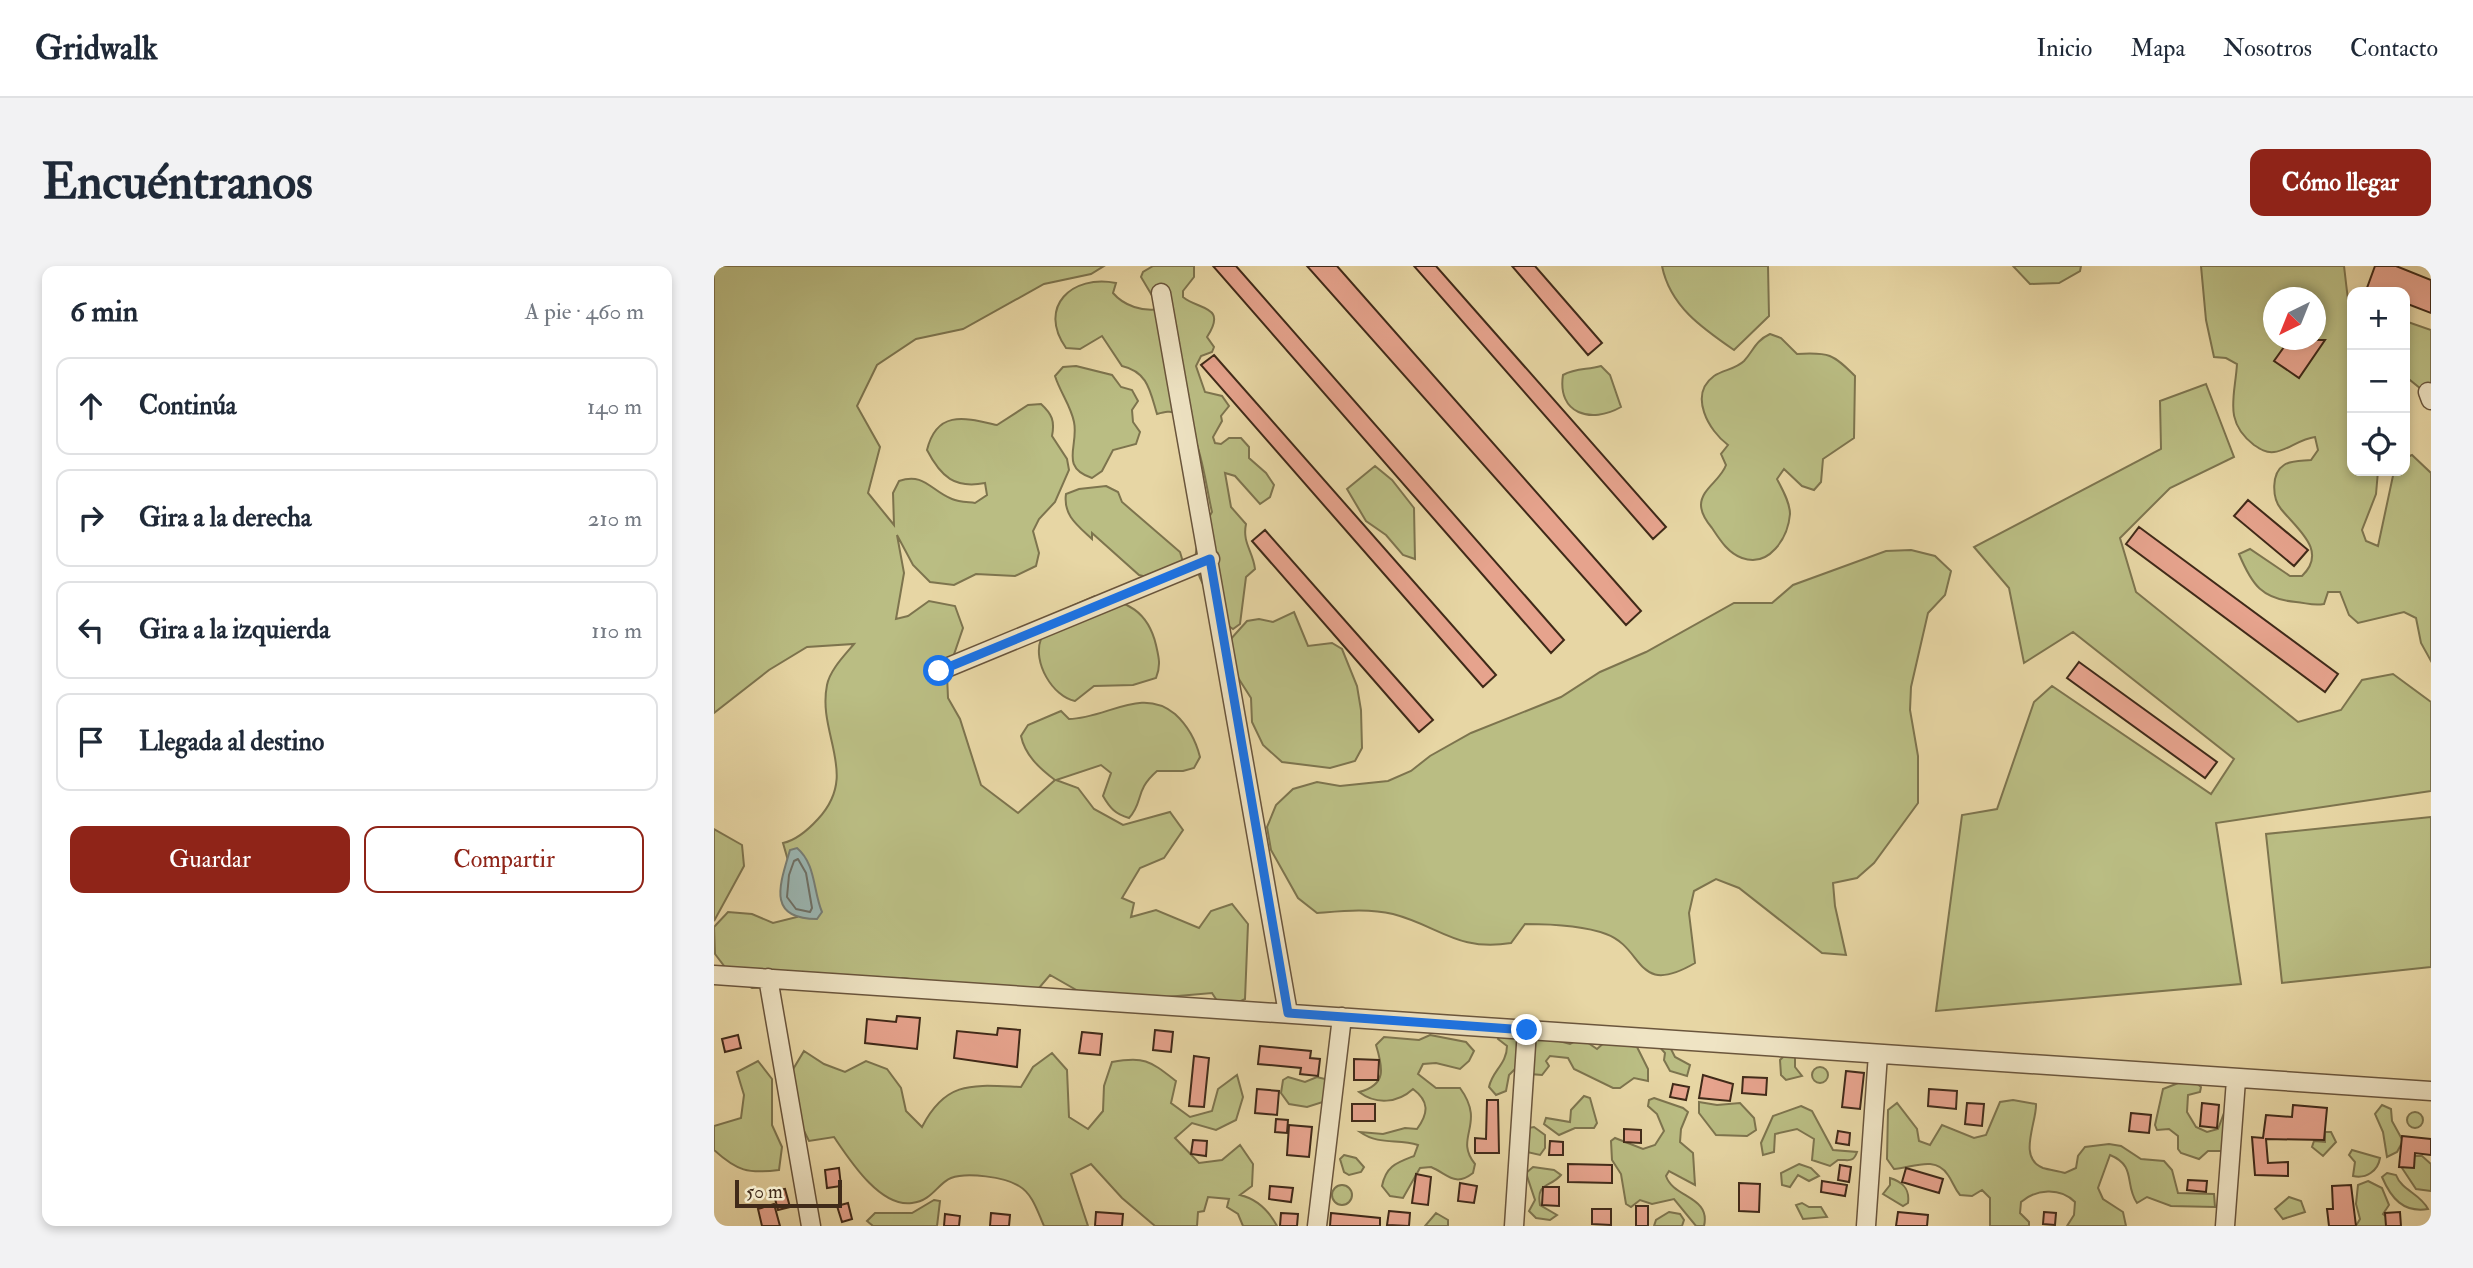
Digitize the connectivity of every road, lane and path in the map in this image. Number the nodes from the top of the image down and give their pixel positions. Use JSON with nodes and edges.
{"nodes":[{"id":1,"x":1161,"y":293,"type":"dead end"},
{"id":2,"x":1210,"y":559,"type":"junction"},
{"id":3,"x":939,"y":671,"type":"dead end"},
{"id":4,"x":714,"y":975,"type":"edge"},
{"id":5,"x":768,"y":978,"type":"junction"},
{"id":6,"x":1288,"y":1013,"type":"junction"},
{"id":7,"x":1342,"y":1017,"type":"junction"},
{"id":8,"x":1527,"y":1030,"type":"junction"},
{"id":9,"x":1878,"y":1054,"type":"junction"},
{"id":10,"x":2236,"y":1080,"type":"junction"},
{"id":11,"x":2431,"y":1091,"type":"edge"},
{"id":12,"x":811,"y":1226,"type":"edge"},
{"id":13,"x":1317,"y":1226,"type":"edge"},
{"id":14,"x":1514,"y":1226,"type":"edge"},
{"id":15,"x":1866,"y":1226,"type":"edge"},
{"id":16,"x":2225,"y":1226,"type":"edge"}],
"edges":[{"from":1,"to":2,"type":"street"},
{"from":2,"to":3,"type":"street"},
{"from":2,"to":6,"type":"street"},
{"from":4,"to":5,"type":"street"},
{"from":5,"to":6,"type":"street"},
{"from":5,"to":12,"type":"street"},
{"from":6,"to":7,"type":"street"},
{"from":7,"to":8,"type":"street"},
{"from":7,"to":13,"type":"street"},
{"from":8,"to":9,"type":"street"},
{"from":8,"to":14,"type":"street"},
{"from":9,"to":10,"type":"street"},
{"from":9,"to":15,"type":"street"},
{"from":10,"to":11,"type":"street"},
{"from":10,"to":16,"type":"street"}]}
